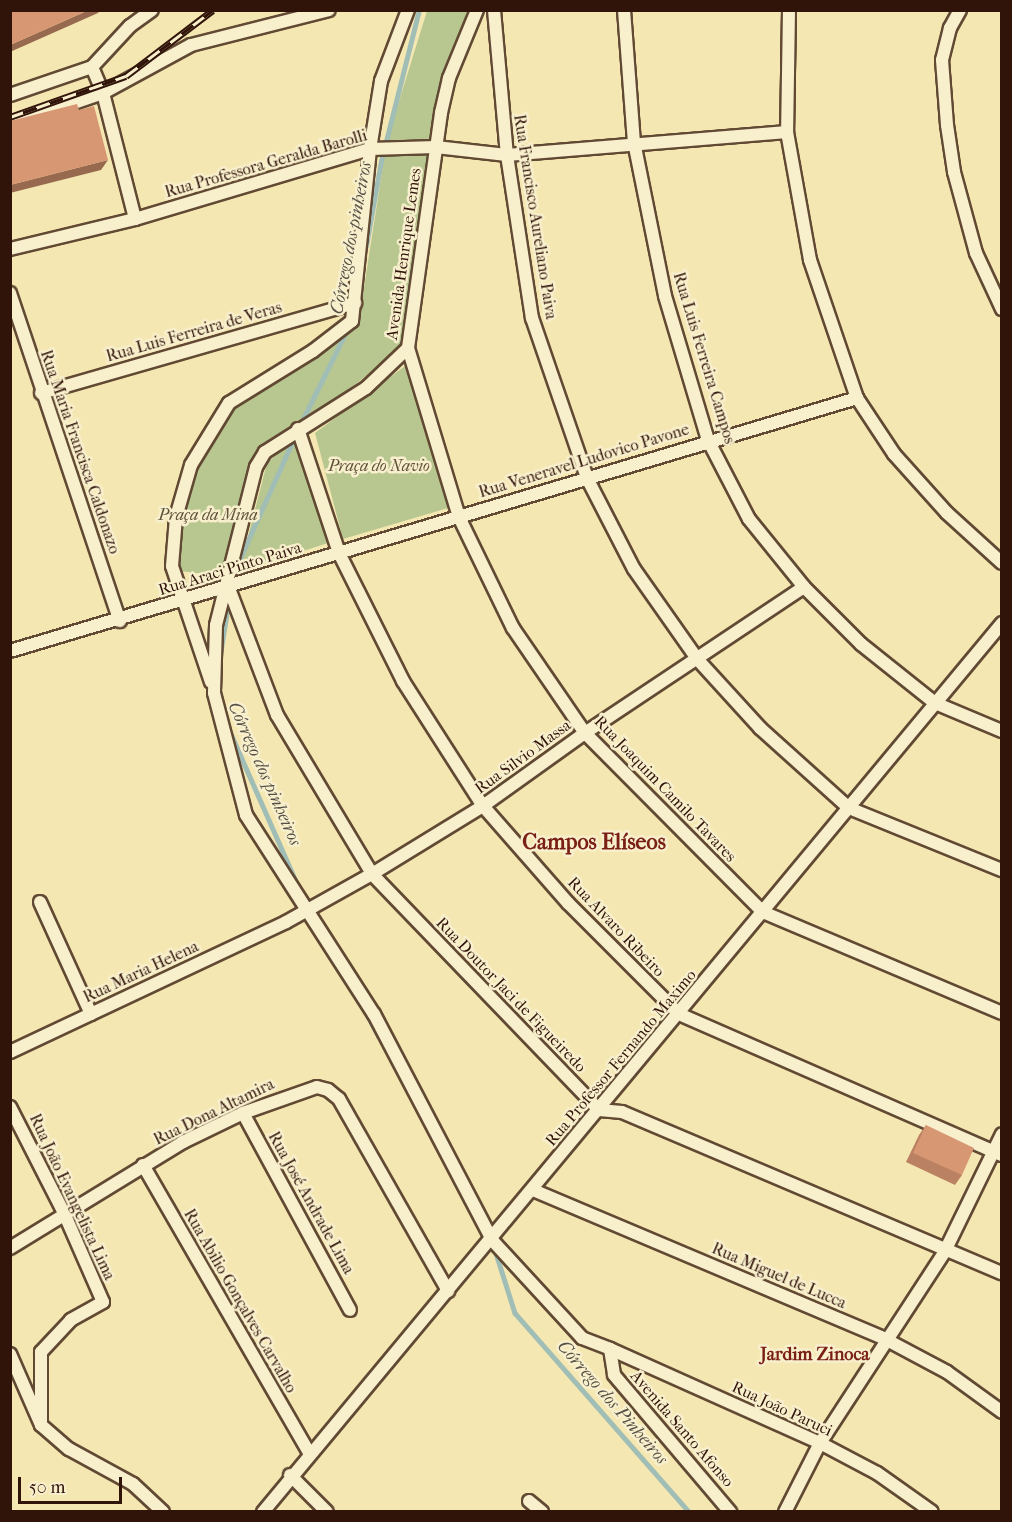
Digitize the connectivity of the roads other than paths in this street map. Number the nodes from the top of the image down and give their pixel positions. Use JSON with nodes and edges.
{"nodes":[{"id":1,"x":152,"y":10,"type":"edge"},
{"id":2,"x":329,"y":10,"type":"edge"},
{"id":3,"x":408,"y":10,"type":"edge"},
{"id":4,"x":477,"y":10,"type":"edge"},
{"id":5,"x":494,"y":10,"type":"edge"},
{"id":6,"x":624,"y":10,"type":"edge"},
{"id":7,"x":789,"y":10,"type":"edge"},
{"id":8,"x":960,"y":10,"type":"edge"},
{"id":9,"x":92,"y":68,"type":"junction"},
{"id":10,"x":103,"y":93,"type":"junction"},
{"id":11,"x":10,"y":95,"type":"edge"},
{"id":12,"x":10,"y":125,"type":"edge"},
{"id":13,"x":787,"y":132,"type":"junction"},
{"id":14,"x":634,"y":142,"type":"junction"},
{"id":15,"x":436,"y":147,"type":"junction"},
{"id":16,"x":370,"y":149,"type":"junction"},
{"id":17,"x":507,"y":155,"type":"junction"},
{"id":18,"x":135,"y":219,"type":"junction"},
{"id":19,"x":10,"y":249,"type":"edge"},
{"id":20,"x":10,"y":293,"type":"edge"},
{"id":21,"x":355,"y":303,"type":"junction"},
{"id":22,"x":1002,"y":309,"type":"edge"},
{"id":23,"x":408,"y":348,"type":"junction"},
{"id":24,"x":41,"y":393,"type":"junction"},
{"id":25,"x":857,"y":398,"type":"junction"},
{"id":26,"x":298,"y":429,"type":"junction"},
{"id":27,"x":708,"y":440,"type":"junction"},
{"id":28,"x":587,"y":478,"type":"junction"},
{"id":29,"x":459,"y":517,"type":"junction"},
{"id":30,"x":339,"y":553,"type":"junction"},
{"id":31,"x":1002,"y":563,"type":"edge"},
{"id":32,"x":228,"y":586,"type":"junction"},
{"id":33,"x":804,"y":587,"type":"junction"},
{"id":34,"x":186,"y":600,"type":"junction"},
{"id":35,"x":120,"y":621,"type":"junction"},
{"id":36,"x":1002,"y":623,"type":"edge"},
{"id":37,"x":10,"y":651,"type":"edge"},
{"id":38,"x":698,"y":660,"type":"junction"},
{"id":39,"x":214,"y":693,"type":"junction"},
{"id":40,"x":935,"y":703,"type":"junction"},
{"id":41,"x":1002,"y":731,"type":"edge"},
{"id":42,"x":585,"y":733,"type":"junction"},
{"id":43,"x":483,"y":806,"type":"junction"},
{"id":44,"x":849,"y":808,"type":"junction"},
{"id":45,"x":1002,"y":870,"type":"edge"},
{"id":46,"x":372,"y":874,"type":"junction"},
{"id":47,"x":40,"y":902,"type":"dead end"},
{"id":48,"x":309,"y":910,"type":"junction"},
{"id":49,"x":763,"y":912,"type":"junction"},
{"id":50,"x":286,"y":922,"type":"joint"},
{"id":51,"x":1002,"y":1013,"type":"edge"},
{"id":52,"x":91,"y":1014,"type":"junction"},
{"id":53,"x":679,"y":1014,"type":"junction"},
{"id":54,"x":10,"y":1052,"type":"edge"},
{"id":55,"x":10,"y":1107,"type":"edge"},
{"id":56,"x":599,"y":1110,"type":"junction"},
{"id":57,"x":243,"y":1113,"type":"junction"},
{"id":58,"x":1002,"y":1134,"type":"edge"},
{"id":59,"x":998,"y":1154,"type":"edge"},
{"id":60,"x":142,"y":1165,"type":"junction"},
{"id":61,"x":533,"y":1190,"type":"junction"},
{"id":62,"x":64,"y":1213,"type":"junction"},
{"id":63,"x":492,"y":1240,"type":"junction"},
{"id":64,"x":10,"y":1248,"type":"edge"},
{"id":65,"x":945,"y":1251,"type":"junction"},
{"id":66,"x":1002,"y":1273,"type":"edge"},
{"id":67,"x":448,"y":1291,"type":"junction"},
{"id":68,"x":350,"y":1310,"type":"dead end"},
{"id":69,"x":885,"y":1340,"type":"junction"},
{"id":70,"x":610,"y":1349,"type":"junction"},
{"id":71,"x":10,"y":1354,"type":"edge"},
{"id":72,"x":1002,"y":1412,"type":"edge"},
{"id":73,"x":41,"y":1425,"type":"junction"},
{"id":74,"x":819,"y":1443,"type":"junction"},
{"id":75,"x":309,"y":1452,"type":"junction"},
{"id":76,"x":290,"y":1475,"type":"junction"},
{"id":77,"x":529,"y":1501,"type":"dead end"},
{"id":78,"x":163,"y":1512,"type":"edge"},
{"id":79,"x":263,"y":1512,"type":"edge"},
{"id":80,"x":327,"y":1512,"type":"edge"},
{"id":81,"x":542,"y":1512,"type":"edge"},
{"id":82,"x":730,"y":1512,"type":"edge"},
{"id":83,"x":785,"y":1512,"type":"edge"},
{"id":84,"x":932,"y":1512,"type":"edge"}],
"edges":[{"from":1,"to":9,"type":"street"},
{"from":2,"to":10,"type":"street"},
{"from":3,"to":16,"type":"street"},
{"from":4,"to":15,"type":"street","name":"Avenida Henrique Lemes"},
{"from":5,"to":17,"type":"street","name":"Rua Francisco Aureliano Paiva"},
{"from":6,"to":14,"type":"street","name":"Rua Luis Ferreira Campos"},
{"from":7,"to":13,"type":"street"},
{"from":8,"to":22,"type":"street"},
{"from":9,"to":10,"type":"street"},
{"from":9,"to":11,"type":"street"},
{"from":10,"to":12,"type":"street"},
{"from":10,"to":18,"type":"street"},
{"from":13,"to":14,"type":"street","name":"Rua Professora Geralda Barolli"},
{"from":13,"to":25,"type":"street"},
{"from":14,"to":17,"type":"street","name":"Rua Professora Geralda Barolli"},
{"from":14,"to":27,"type":"street","name":"Rua Luis Ferreira Campos"},
{"from":15,"to":16,"type":"street","name":"Rua Professora Geralda Barolli"},
{"from":15,"to":17,"type":"street","name":"Rua Professora Geralda Barolli"},
{"from":15,"to":23,"type":"street","name":"Avenida Henrique Lemes"},
{"from":16,"to":18,"type":"street","name":"Rua Professora Geralda Barolli"},
{"from":16,"to":21,"type":"street"},
{"from":17,"to":28,"type":"street","name":"Rua Francisco Aureliano Paiva"},
{"from":18,"to":19,"type":"street","name":"Rua Professora Geralda Barolli"},
{"from":20,"to":24,"type":"street","name":"Rua Maria Francisca Caldonazo"},
{"from":21,"to":24,"type":"street","name":"Rua Luis Ferreira de Veras"},
{"from":21,"to":34,"type":"street"},
{"from":23,"to":26,"type":"street","name":"Avenida Henrique Lemes"},
{"from":23,"to":29,"type":"street","name":"Rua Joaquim Camilo Tavares"},
{"from":24,"to":35,"type":"street","name":"Rua Maria Francisca Caldonazo"},
{"from":25,"to":27,"type":"street","name":"Rua Veneravel Ludovico Pavone"},
{"from":25,"to":31,"type":"street"},
{"from":26,"to":30,"type":"street","name":"Rua Alvaro Ribeiro"},
{"from":26,"to":32,"type":"street","name":"Avenida Henrique Lemes"},
{"from":27,"to":28,"type":"street","name":"Rua Veneravel Ludovico Pavone"},
{"from":27,"to":33,"type":"street","name":"Rua Luis Ferreira Campos"},
{"from":28,"to":29,"type":"street","name":"Rua Veneravel Ludovico Pavone"},
{"from":28,"to":38,"type":"street","name":"Rua Francisco Aureliano Paiva"},
{"from":29,"to":30,"type":"street","name":"Rua Araci Pinto Paiva"},
{"from":29,"to":42,"type":"street","name":"Rua Joaquim Camilo Tavares"},
{"from":30,"to":32,"type":"street","name":"Rua Araci Pinto Paiva"},
{"from":30,"to":43,"type":"street","name":"Rua Alvaro Ribeiro"},
{"from":32,"to":34,"type":"street","name":"Rua Araci Pinto Paiva"},
{"from":32,"to":39,"type":"street","name":"Avenida Henrique Lemes"},
{"from":32,"to":46,"type":"street","name":"Rua Doutor Jaci de Figueiredo"},
{"from":33,"to":38,"type":"street","name":"Rua Silvio Massa"},
{"from":33,"to":40,"type":"street","name":"Rua Luis Ferreira Campos"},
{"from":34,"to":35,"type":"street","name":"Rua Araci Pinto Paiva"},
{"from":34,"to":39,"type":"street"},
{"from":35,"to":37,"type":"street","name":"Rua Araci Pinto Paiva"},
{"from":36,"to":40,"type":"street","name":"Rua Professor Fernando Maximo"},
{"from":38,"to":42,"type":"street","name":"Rua Silvio Massa"},
{"from":38,"to":44,"type":"street","name":"Rua Francisco Aureliano Paiva"},
{"from":39,"to":48,"type":"street","name":"Avenida Henrique Lemes"},
{"from":40,"to":41,"type":"street","name":"Rua Luis Ferreira Campos"},
{"from":40,"to":44,"type":"street","name":"Rua Professor Fernando Maximo"},
{"from":42,"to":43,"type":"street","name":"Rua Silvio Massa"},
{"from":42,"to":49,"type":"street","name":"Rua Joaquim Camilo Tavares"},
{"from":43,"to":46,"type":"street","name":"Rua Silvio Massa"},
{"from":43,"to":53,"type":"street","name":"Rua Alvaro Ribeiro"},
{"from":44,"to":45,"type":"street","name":"Rua Francisco Aureliano Paiva"},
{"from":44,"to":49,"type":"street","name":"Rua Professor Fernando Maximo"},
{"from":46,"to":48,"type":"street","name":"Rua Silvio Massa"},
{"from":46,"to":56,"type":"street","name":"Rua Doutor Jaci de Figueiredo"},
{"from":47,"to":52,"type":"street"},
{"from":48,"to":50,"type":"street","name":"Rua Silvio Massa"},
{"from":48,"to":63,"type":"street","name":"Avenida Henrique Lemes"},
{"from":49,"to":51,"type":"street","name":"Rua Joaquim Camilo Tavares"},
{"from":49,"to":53,"type":"street","name":"Rua Professor Fernando Maximo"},
{"from":50,"to":52,"type":"street","name":"Rua Maria Helena"},
{"from":52,"to":54,"type":"street","name":"Rua Maria Helena"},
{"from":53,"to":56,"type":"street","name":"Rua Professor Fernando Maximo"},
{"from":53,"to":59,"type":"street","name":"Rua Alvaro Ribeiro"},
{"from":55,"to":62,"type":"street","name":"Rua João Evangelista Lima"},
{"from":56,"to":61,"type":"street","name":"Rua Professor Fernando Maximo"},
{"from":56,"to":65,"type":"street"},
{"from":57,"to":60,"type":"street","name":"Rua Dona Altamira"},
{"from":57,"to":67,"type":"street","name":"Rua Dona Altamira"},
{"from":57,"to":68,"type":"street","name":"Rua José Andrade Lima"},
{"from":58,"to":59,"type":"street"},
{"from":59,"to":65,"type":"street"},
{"from":60,"to":62,"type":"street","name":"Rua Dona Altamira"},
{"from":60,"to":75,"type":"street","name":"Rua Abilio Gonçalves Carvalho"},
{"from":61,"to":63,"type":"street","name":"Rua Professor Fernando Maximo"},
{"from":61,"to":69,"type":"street","name":"Rua Miguel de Lucca"},
{"from":62,"to":64,"type":"street","name":"Rua Dona Altamira"},
{"from":62,"to":73,"type":"street","name":"Rua João Evangelista Lima"},
{"from":63,"to":67,"type":"street","name":"Rua Professor Fernando Maximo"},
{"from":63,"to":70,"type":"street"},
{"from":65,"to":66,"type":"street"},
{"from":65,"to":69,"type":"street"},
{"from":67,"to":75,"type":"street","name":"Rua Professor Fernando Maximo"},
{"from":69,"to":72,"type":"street","name":"Rua Miguel de Lucca"},
{"from":69,"to":74,"type":"street"},
{"from":70,"to":74,"type":"street","name":"Rua João Paruci"},
{"from":70,"to":82,"type":"street","name":"Avenida Santo Afonso"},
{"from":71,"to":73,"type":"street"},
{"from":73,"to":78,"type":"street"},
{"from":74,"to":83,"type":"street"},
{"from":74,"to":84,"type":"street","name":"Rua João Paruci"},
{"from":75,"to":76,"type":"street","name":"Rua Professor Fernando Maximo"},
{"from":76,"to":79,"type":"street","name":"Rua Professor Fernando Maximo"},
{"from":76,"to":80,"type":"street"},
{"from":77,"to":81,"type":"street"}]}
